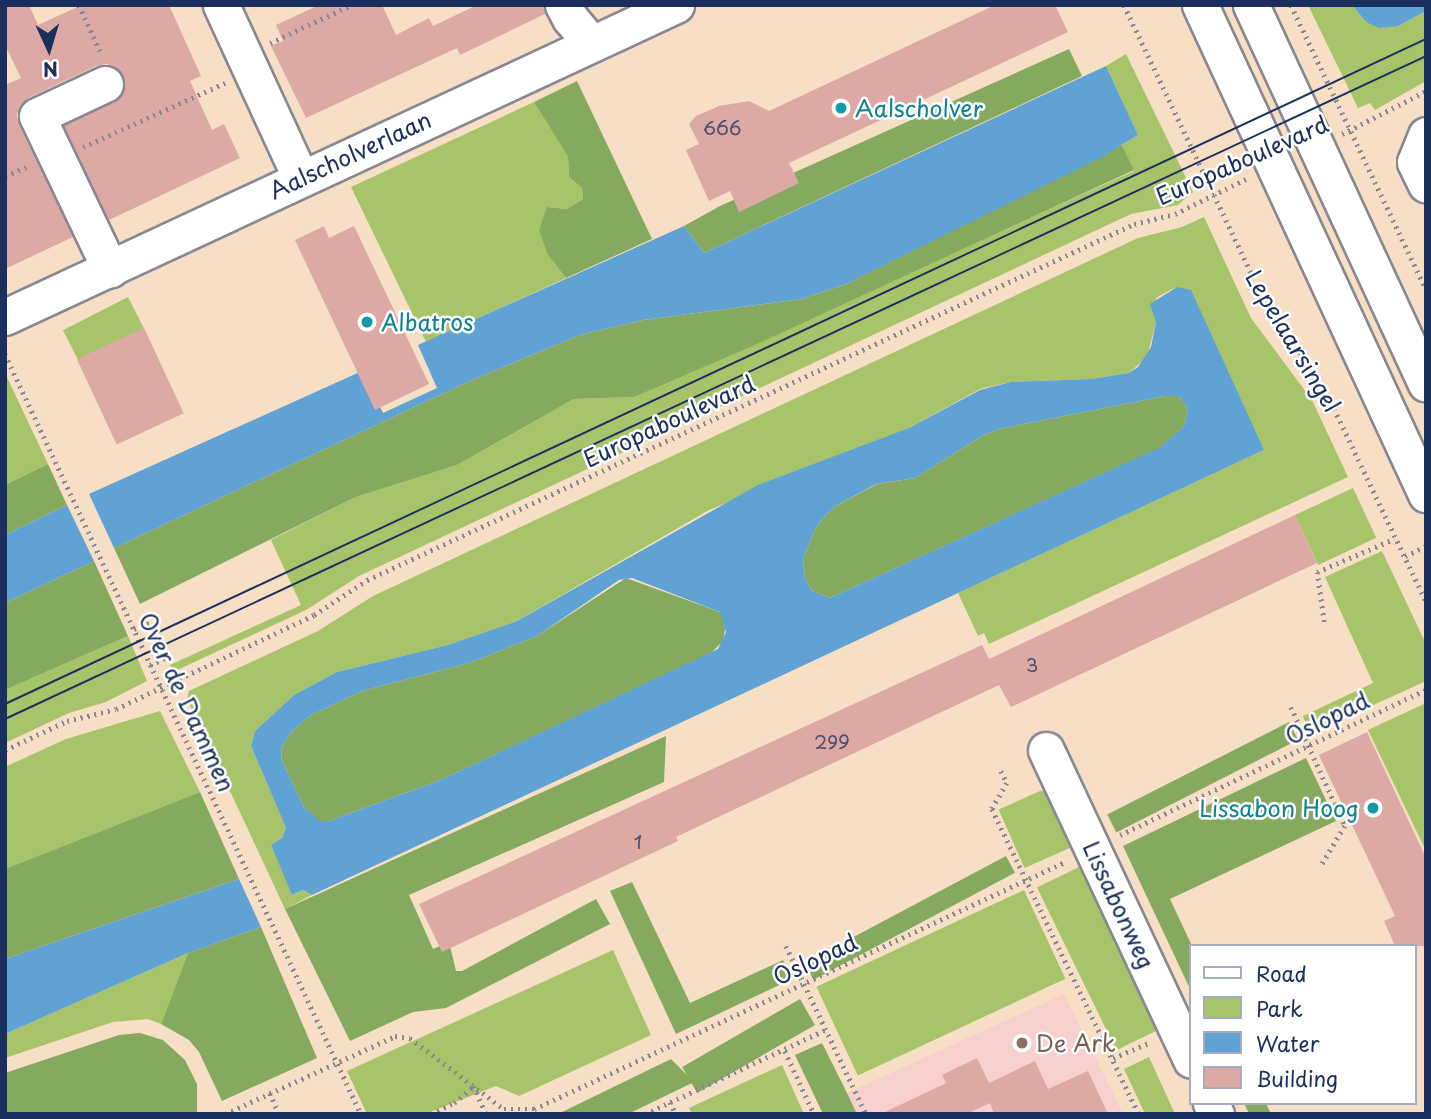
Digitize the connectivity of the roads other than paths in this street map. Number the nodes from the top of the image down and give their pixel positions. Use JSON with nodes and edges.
{"nodes":[{"id":1,"x":221,"y":5,"type":"edge"},
{"id":2,"x":563,"y":5,"type":"edge"},
{"id":3,"x":676,"y":5,"type":"edge"},
{"id":4,"x":1200,"y":5,"type":"edge"},
{"id":5,"x":1251,"y":5,"type":"edge"},
{"id":6,"x":591,"y":43,"type":"junction"},
{"id":7,"x":105,"y":84,"type":"road end"},
{"id":8,"x":1426,"y":135,"type":"edge"},
{"id":9,"x":300,"y":177,"type":"junction"},
{"id":10,"x":1426,"y":185,"type":"edge"},
{"id":11,"x":110,"y":269,"type":"junction"},
{"id":12,"x":5,"y":317,"type":"edge"},
{"id":13,"x":1426,"y":384,"type":"edge"},
{"id":14,"x":1422,"y":480,"type":"edge"},
{"id":15,"x":1046,"y":750,"type":"dead end"},
{"id":16,"x":1184,"y":1046,"type":"edge"}],
"edges":[{"from":1,"to":9,"type":"street"},
{"from":2,"to":6,"type":"street"},
{"from":3,"to":6,"type":"street","name":"Aalscholverlaan"},
{"from":4,"to":14,"type":"street","name":"Lepelaarsingel"},
{"from":5,"to":13,"type":"street"},
{"from":6,"to":9,"type":"street","name":"Aalscholverlaan"},
{"from":7,"to":11,"type":"street"},
{"from":8,"to":10,"type":"street"},
{"from":9,"to":11,"type":"street","name":"Aalscholverlaan"},
{"from":11,"to":12,"type":"street","name":"Aalscholverlaan"},
{"from":15,"to":16,"type":"street","name":"Lissabonweg"}]}
